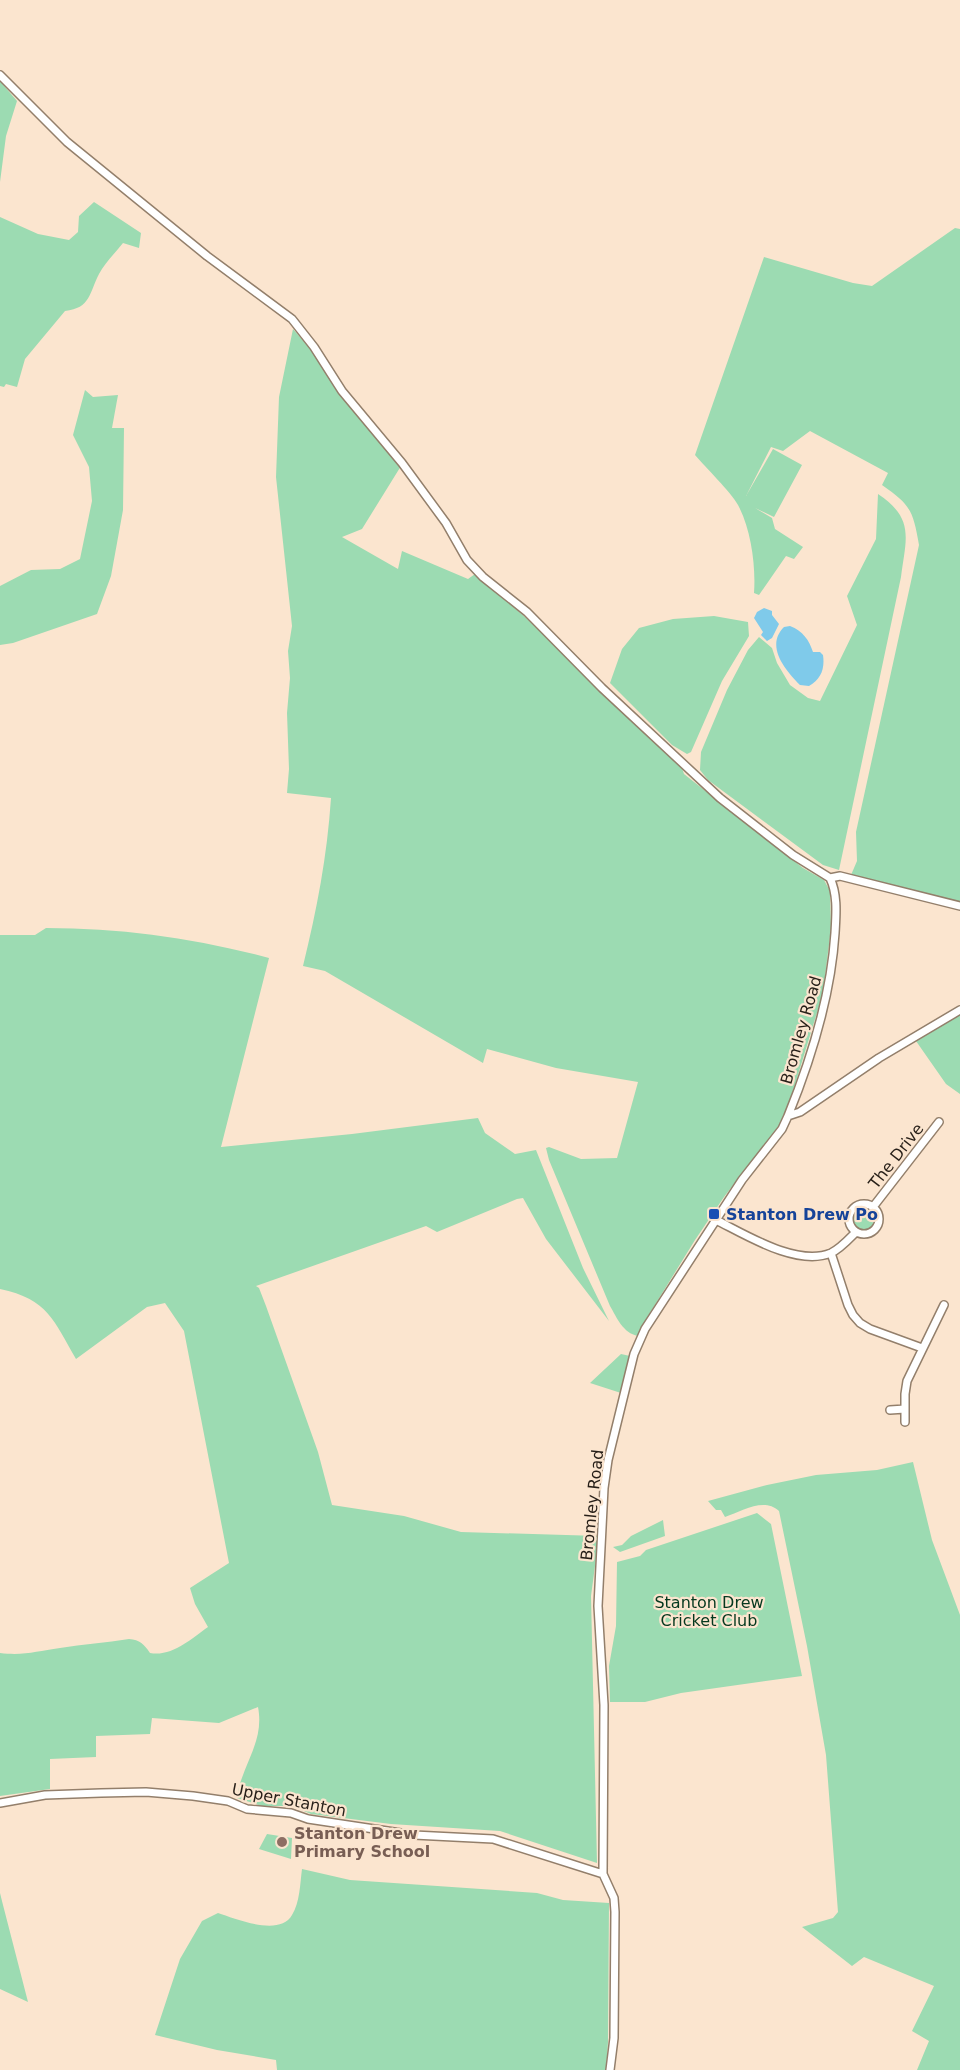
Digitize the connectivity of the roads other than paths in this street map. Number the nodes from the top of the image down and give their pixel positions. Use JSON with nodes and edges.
{"nodes":[{"id":1,"x":0,"y":75,"type":"edge"},
{"id":2,"x":830,"y":878,"type":"junction"},
{"id":3,"x":960,"y":906,"type":"edge"},
{"id":4,"x":960,"y":1010,"type":"edge"},
{"id":5,"x":788,"y":1116,"type":"junction"},
{"id":6,"x":939,"y":1122,"type":"dead end"},
{"id":7,"x":873,"y":1207,"type":"junction"},
{"id":8,"x":716,"y":1220,"type":"junction"},
{"id":9,"x":856,"y":1232,"type":"junction"},
{"id":10,"x":831,"y":1253,"type":"junction"},
{"id":11,"x":944,"y":1305,"type":"dead end"},
{"id":12,"x":922,"y":1348,"type":"junction"},
{"id":13,"x":905,"y":1409,"type":"junction"},
{"id":14,"x":890,"y":1410,"type":"dead end"},
{"id":15,"x":905,"y":1422,"type":"dead end"},
{"id":16,"x":0,"y":1803,"type":"edge"},
{"id":17,"x":603,"y":1874,"type":"junction"},
{"id":18,"x":610,"y":2070,"type":"edge"}],
"edges":[{"from":1,"to":2,"type":"street"},
{"from":2,"to":3,"type":"street"},
{"from":2,"to":5,"type":"street","name":"Bromley Road"},
{"from":4,"to":5,"type":"street","name":"Bromley Road"},
{"from":5,"to":8,"type":"street","name":"Bromley Road"},
{"from":6,"to":7,"type":"street","name":"The Drive"},
{"from":7,"to":9,"type":"street","name":"The Drive"},
{"from":7,"to":9,"type":"street","name":"The Drive"},
{"from":8,"to":10,"type":"street"},
{"from":8,"to":17,"type":"street","name":"Bromley Road"},
{"from":9,"to":10,"type":"street","name":"The Drive"},
{"from":10,"to":12,"type":"street"},
{"from":11,"to":12,"type":"street"},
{"from":12,"to":13,"type":"street"},
{"from":13,"to":14,"type":"street"},
{"from":13,"to":15,"type":"street"},
{"from":16,"to":17,"type":"street","name":"Upper Stanton"},
{"from":17,"to":18,"type":"street"}]}
